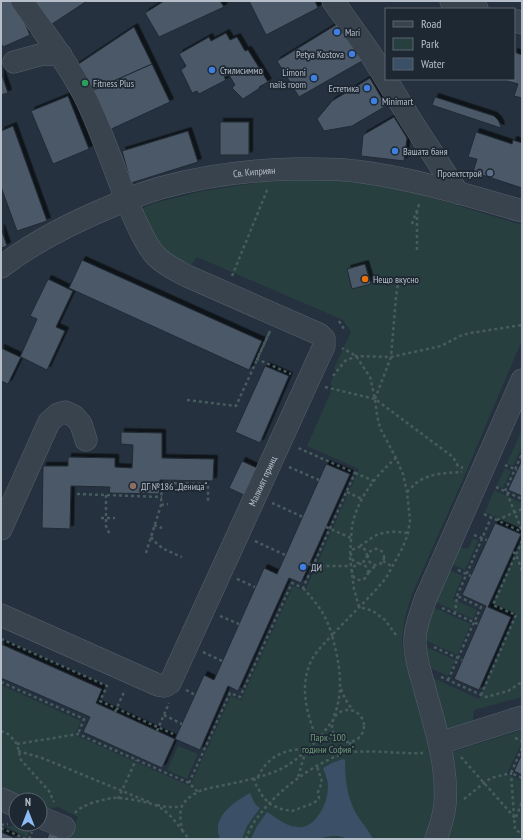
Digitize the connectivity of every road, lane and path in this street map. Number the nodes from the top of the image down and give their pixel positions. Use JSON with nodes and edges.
{"nodes":[{"id":1,"x":22,"y":1,"type":"edge"},
{"id":2,"x":333,"y":1,"type":"edge"},
{"id":3,"x":451,"y":1,"type":"edge"},
{"id":4,"x":474,"y":8,"type":"edge"},
{"id":5,"x":61,"y":55,"type":"junction"},
{"id":6,"x":14,"y":62,"type":"dead end"},
{"id":7,"x":385,"y":77,"type":"edge"},
{"id":8,"x":387,"y":80,"type":"edge"},
{"id":9,"x":269,"y":186,"type":"dead end"},
{"id":10,"x":458,"y":193,"type":"junction"},
{"id":11,"x":126,"y":200,"type":"junction"},
{"id":12,"x":421,"y":200,"type":"dead end"},
{"id":13,"x":417,"y":211,"type":"junction"},
{"id":14,"x":522,"y":211,"type":"edge"},
{"id":15,"x":412,"y":224,"type":"dead end"},
{"id":16,"x":417,"y":253,"type":"dead end"},
{"id":17,"x":1,"y":267,"type":"edge"},
{"id":18,"x":398,"y":284,"type":"dead end"},
{"id":19,"x":225,"y":293,"type":"junction"},
{"id":20,"x":277,"y":315,"type":"junction"},
{"id":21,"x":339,"y":321,"type":"dead end"},
{"id":22,"x":522,"y":325,"type":"edge"},
{"id":23,"x":344,"y":329,"type":"dead end"},
{"id":24,"x":337,"y":345,"type":"dead end"},
{"id":25,"x":356,"y":356,"type":"junction"},
{"id":26,"x":391,"y":357,"type":"junction"},
{"id":27,"x":333,"y":376,"type":"dead end"},
{"id":28,"x":308,"y":380,"type":"junction"},
{"id":29,"x":522,"y":380,"type":"edge"},
{"id":30,"x":375,"y":399,"type":"junction"},
{"id":31,"x":187,"y":400,"type":"dead end"},
{"id":32,"x":86,"y":440,"type":"dead end"},
{"id":33,"x":280,"y":441,"type":"junction"},
{"id":34,"x":522,"y":454,"type":"edge"},
{"id":35,"x":396,"y":458,"type":"junction"},
{"id":36,"x":355,"y":473,"type":"junction"},
{"id":37,"x":309,"y":476,"type":"dead end"},
{"id":38,"x":319,"y":480,"type":"dead end"},
{"id":39,"x":374,"y":481,"type":"junction"},
{"id":40,"x":496,"y":488,"type":"dead end"},
{"id":41,"x":346,"y":492,"type":"junction"},
{"id":42,"x":407,"y":492,"type":"junction"},
{"id":43,"x":506,"y":492,"type":"junction"},
{"id":44,"x":77,"y":494,"type":"dead end"},
{"id":45,"x":106,"y":495,"type":"junction"},
{"id":46,"x":162,"y":497,"type":"junction"},
{"id":47,"x":362,"y":499,"type":"junction"},
{"id":48,"x":522,"y":499,"type":"edge"},
{"id":49,"x":208,"y":501,"type":"dead end"},
{"id":50,"x":168,"y":504,"type":"dead end"},
{"id":51,"x":161,"y":505,"type":"junction"},
{"id":52,"x":522,"y":509,"type":"edge"},
{"id":53,"x":292,"y":512,"type":"dead end"},
{"id":54,"x":515,"y":513,"type":"junction"},
{"id":55,"x":484,"y":514,"type":"dead end"},
{"id":56,"x":302,"y":516,"type":"dead end"},
{"id":57,"x":101,"y":518,"type":"dead end"},
{"id":58,"x":106,"y":518,"type":"junction"},
{"id":59,"x":115,"y":518,"type":"dead end"},
{"id":60,"x":492,"y":518,"type":"junction"},
{"id":61,"x":496,"y":520,"type":"junction"},
{"id":62,"x":154,"y":525,"type":"junction"},
{"id":63,"x":326,"y":527,"type":"dead end"},
{"id":64,"x":162,"y":528,"type":"dead end"},
{"id":65,"x":1,"y":529,"type":"edge"},
{"id":66,"x":330,"y":529,"type":"junction"},
{"id":67,"x":522,"y":531,"type":"edge"},
{"id":68,"x":408,"y":533,"type":"junction"},
{"id":69,"x":110,"y":534,"type":"dead end"},
{"id":70,"x":238,"y":534,"type":"junction"},
{"id":71,"x":151,"y":536,"type":"junction"},
{"id":72,"x":351,"y":538,"type":"junction"},
{"id":73,"x":482,"y":538,"type":"junction"},
{"id":74,"x":487,"y":540,"type":"dead end"},
{"id":75,"x":522,"y":541,"type":"edge"},
{"id":76,"x":351,"y":542,"type":"junction"},
{"id":77,"x":358,"y":547,"type":"junction"},
{"id":78,"x":512,"y":552,"type":"dead end"},
{"id":79,"x":146,"y":553,"type":"dead end"},
{"id":80,"x":516,"y":554,"type":"junction"},
{"id":81,"x":350,"y":555,"type":"junction"},
{"id":82,"x":285,"y":556,"type":"dead end"},
{"id":83,"x":367,"y":556,"type":"junction"},
{"id":84,"x":182,"y":557,"type":"dead end"},
{"id":85,"x":383,"y":561,"type":"junction"},
{"id":86,"x":310,"y":564,"type":"dead end"},
{"id":87,"x":360,"y":564,"type":"junction"},
{"id":88,"x":313,"y":566,"type":"junction"},
{"id":89,"x":351,"y":566,"type":"junction"},
{"id":90,"x":377,"y":566,"type":"junction"},
{"id":91,"x":393,"y":567,"type":"junction"},
{"id":92,"x":522,"y":571,"type":"edge"},
{"id":93,"x":352,"y":573,"type":"junction"},
{"id":94,"x":368,"y":574,"type":"junction"},
{"id":95,"x":467,"y":574,"type":"junction"},
{"id":96,"x":471,"y":576,"type":"dead end"},
{"id":97,"x":248,"y":583,"type":"dead end"},
{"id":98,"x":255,"y":587,"type":"dead end"},
{"id":99,"x":303,"y":588,"type":"junction"},
{"id":100,"x":457,"y":596,"type":"junction"},
{"id":101,"x":425,"y":600,"type":"junction"},
{"id":102,"x":359,"y":607,"type":"junction"},
{"id":103,"x":455,"y":614,"type":"junction"},
{"id":104,"x":1,"y":615,"type":"edge"},
{"id":105,"x":232,"y":621,"type":"dead end"},
{"id":106,"x":474,"y":622,"type":"junction"},
{"id":107,"x":239,"y":624,"type":"dead end"},
{"id":108,"x":478,"y":624,"type":"dead end"},
{"id":109,"x":332,"y":635,"type":"junction"},
{"id":110,"x":407,"y":639,"type":"junction"},
{"id":111,"x":1,"y":640,"type":"edge"},
{"id":112,"x":458,"y":658,"type":"junction"},
{"id":113,"x":462,"y":660,"type":"dead end"},
{"id":114,"x":86,"y":677,"type":"junction"},
{"id":115,"x":441,"y":677,"type":"dead end"},
{"id":116,"x":448,"y":680,"type":"junction"},
{"id":117,"x":84,"y":681,"type":"dead end"},
{"id":118,"x":1,"y":682,"type":"edge"},
{"id":119,"x":522,"y":682,"type":"edge"},
{"id":120,"x":340,"y":687,"type":"junction"},
{"id":121,"x":188,"y":691,"type":"dead end"},
{"id":122,"x":195,"y":695,"type":"dead end"},
{"id":123,"x":481,"y":695,"type":"junction"},
{"id":124,"x":171,"y":700,"type":"dead end"},
{"id":125,"x":117,"y":709,"type":"junction"},
{"id":126,"x":354,"y":710,"type":"junction"},
{"id":127,"x":115,"y":712,"type":"dead end"},
{"id":128,"x":164,"y":715,"type":"junction"},
{"id":129,"x":334,"y":716,"type":"junction"},
{"id":130,"x":522,"y":717,"type":"edge"},
{"id":131,"x":332,"y":721,"type":"junction"},
{"id":132,"x":182,"y":724,"type":"dead end"},
{"id":133,"x":158,"y":729,"type":"junction"},
{"id":134,"x":1,"y":731,"type":"edge"},
{"id":135,"x":78,"y":734,"type":"junction"},
{"id":136,"x":173,"y":734,"type":"dead end"},
{"id":137,"x":317,"y":739,"type":"junction"},
{"id":138,"x":338,"y":739,"type":"junction"},
{"id":139,"x":350,"y":742,"type":"junction"},
{"id":140,"x":17,"y":744,"type":"junction"},
{"id":141,"x":435,"y":748,"type":"junction"},
{"id":142,"x":522,"y":748,"type":"edge"},
{"id":143,"x":18,"y":750,"type":"junction"},
{"id":144,"x":306,"y":750,"type":"junction"},
{"id":145,"x":352,"y":752,"type":"junction"},
{"id":146,"x":459,"y":754,"type":"dead end"},
{"id":147,"x":136,"y":760,"type":"junction"},
{"id":148,"x":317,"y":766,"type":"junction"},
{"id":149,"x":511,"y":773,"type":"junction"},
{"id":150,"x":258,"y":777,"type":"junction"},
{"id":151,"x":254,"y":778,"type":"junction"},
{"id":152,"x":298,"y":778,"type":"junction"},
{"id":153,"x":522,"y":778,"type":"edge"},
{"id":154,"x":484,"y":783,"type":"junction"},
{"id":155,"x":189,"y":784,"type":"junction"},
{"id":156,"x":122,"y":790,"type":"junction"},
{"id":157,"x":198,"y":792,"type":"junction"},
{"id":158,"x":118,"y":799,"type":"junction"},
{"id":159,"x":462,"y":800,"type":"dead end"},
{"id":160,"x":522,"y":802,"type":"edge"},
{"id":161,"x":270,"y":804,"type":"junction"},
{"id":162,"x":155,"y":805,"type":"junction"},
{"id":163,"x":182,"y":805,"type":"junction"},
{"id":164,"x":515,"y":818,"type":"junction"},
{"id":165,"x":54,"y":823,"type":"edge"},
{"id":166,"x":1,"y":828,"type":"edge"},
{"id":167,"x":182,"y":830,"type":"junction"},
{"id":168,"x":522,"y":834,"type":"edge"},
{"id":169,"x":26,"y":839,"type":"edge"},
{"id":170,"x":189,"y":839,"type":"edge"},
{"id":171,"x":246,"y":839,"type":"edge"},
{"id":172,"x":436,"y":839,"type":"edge"}],
"edges":[{"from":1,"to":5,"type":"street","name":"Малкият принц"},
{"from":2,"to":7,"type":"street"},
{"from":3,"to":4,"type":"street"},
{"from":5,"to":6,"type":"street"},
{"from":5,"to":11,"type":"street","name":"Малкият принц"},
{"from":8,"to":10,"type":"street"},
{"from":9,"to":19,"type":"path"},
{"from":10,"to":11,"type":"street","name":"Св. Киприян"},
{"from":10,"to":14,"type":"street","name":"Св. Киприян"},
{"from":11,"to":17,"type":"street","name":"Св. Киприян"},
{"from":11,"to":19,"type":"street","name":"Малкият принц"},
{"from":12,"to":13,"type":"path"},
{"from":13,"to":15,"type":"path"},
{"from":13,"to":16,"type":"path"},
{"from":18,"to":26,"type":"path"},
{"from":19,"to":20,"type":"street","name":"Малкият принц"},
{"from":20,"to":28,"type":"street","name":"Малкият принц"},
{"from":20,"to":28,"type":"path"},
{"from":20,"to":31,"type":"path"},
{"from":21,"to":23,"type":"path"},
{"from":22,"to":26,"type":"path"},
{"from":24,"to":25,"type":"path"},
{"from":25,"to":26,"type":"path"},
{"from":25,"to":27,"type":"path"},
{"from":25,"to":30,"type":"path"},
{"from":26,"to":30,"type":"path"},
{"from":28,"to":30,"type":"path"},
{"from":28,"to":33,"type":"street","name":"Малкият принц"},
{"from":29,"to":101,"type":"street"},
{"from":30,"to":35,"type":"path"},
{"from":30,"to":42,"type":"path"},
{"from":32,"to":65,"type":"street"},
{"from":33,"to":36,"type":"path"},
{"from":33,"to":70,"type":"street","name":"Малкият принц"},
{"from":34,"to":43,"type":"path"},
{"from":35,"to":39,"type":"path"},
{"from":35,"to":42,"type":"path"},
{"from":36,"to":39,"type":"path"},
{"from":36,"to":41,"type":"path"},
{"from":37,"to":38,"type":"path"},
{"from":39,"to":47,"type":"path"},
{"from":40,"to":43,"type":"path"},
{"from":41,"to":47,"type":"path"},
{"from":41,"to":66,"type":"path"},
{"from":42,"to":68,"type":"path"},
{"from":43,"to":48,"type":"path"},
{"from":43,"to":54,"type":"path"},
{"from":44,"to":45,"type":"path"},
{"from":45,"to":46,"type":"path"},
{"from":45,"to":58,"type":"path"},
{"from":46,"to":49,"type":"path"},
{"from":46,"to":51,"type":"path"},
{"from":47,"to":72,"type":"path"},
{"from":50,"to":51,"type":"path"},
{"from":51,"to":62,"type":"path"},
{"from":52,"to":54,"type":"path"},
{"from":53,"to":56,"type":"path"},
{"from":54,"to":61,"type":"path"},
{"from":54,"to":67,"type":"path"},
{"from":55,"to":60,"type":"path"},
{"from":57,"to":58,"type":"path"},
{"from":58,"to":59,"type":"path"},
{"from":58,"to":69,"type":"path"},
{"from":60,"to":61,"type":"path"},
{"from":60,"to":73,"type":"path"},
{"from":61,"to":67,"type":"path"},
{"from":62,"to":64,"type":"path"},
{"from":62,"to":71,"type":"path"},
{"from":63,"to":66,"type":"path"},
{"from":66,"to":72,"type":"path"},
{"from":66,"to":88,"type":"path"},
{"from":68,"to":77,"type":"path"},
{"from":68,"to":91,"type":"path"},
{"from":70,"to":82,"type":"path"},
{"from":70,"to":104,"type":"street","name":"Малкият принц"},
{"from":71,"to":79,"type":"path"},
{"from":71,"to":84,"type":"path"},
{"from":72,"to":76,"type":"path"},
{"from":73,"to":74,"type":"path"},
{"from":73,"to":95,"type":"path"},
{"from":75,"to":80,"type":"path"},
{"from":76,"to":77,"type":"path"},
{"from":76,"to":81,"type":"path"},
{"from":77,"to":81,"type":"path"},
{"from":77,"to":83,"type":"path"},
{"from":78,"to":80,"type":"path"},
{"from":80,"to":92,"type":"path"},
{"from":80,"to":123,"type":"path"},
{"from":81,"to":87,"type":"path"},
{"from":81,"to":89,"type":"path"},
{"from":83,"to":85,"type":"path"},
{"from":83,"to":87,"type":"path"},
{"from":83,"to":90,"type":"path"},
{"from":85,"to":90,"type":"path"},
{"from":85,"to":91,"type":"path"},
{"from":86,"to":88,"type":"path"},
{"from":87,"to":93,"type":"path"},
{"from":87,"to":94,"type":"path"},
{"from":88,"to":89,"type":"path"},
{"from":88,"to":99,"type":"path"},
{"from":89,"to":93,"type":"path"},
{"from":90,"to":94,"type":"path"},
{"from":91,"to":102,"type":"path"},
{"from":93,"to":94,"type":"path"},
{"from":93,"to":102,"type":"path"},
{"from":95,"to":96,"type":"path"},
{"from":95,"to":100,"type":"path"},
{"from":97,"to":98,"type":"path"},
{"from":99,"to":109,"type":"path"},
{"from":99,"to":155,"type":"path"},
{"from":100,"to":103,"type":"path"},
{"from":100,"to":106,"type":"path"},
{"from":101,"to":103,"type":"path"},
{"from":101,"to":110,"type":"street"},
{"from":102,"to":109,"type":"path"},
{"from":102,"to":110,"type":"path"},
{"from":103,"to":106,"type":"path"},
{"from":105,"to":107,"type":"path"},
{"from":106,"to":108,"type":"path"},
{"from":106,"to":112,"type":"path"},
{"from":109,"to":120,"type":"path"},
{"from":109,"to":137,"type":"path"},
{"from":110,"to":112,"type":"path"},
{"from":110,"to":141,"type":"street"},
{"from":111,"to":114,"type":"path"},
{"from":112,"to":113,"type":"path"},
{"from":112,"to":116,"type":"path"},
{"from":114,"to":117,"type":"path"},
{"from":114,"to":125,"type":"path"},
{"from":115,"to":116,"type":"path"},
{"from":116,"to":123,"type":"path"},
{"from":118,"to":135,"type":"path"},
{"from":119,"to":123,"type":"path"},
{"from":120,"to":126,"type":"path"},
{"from":120,"to":129,"type":"path"},
{"from":121,"to":122,"type":"path"},
{"from":124,"to":128,"type":"path"},
{"from":125,"to":127,"type":"path"},
{"from":125,"to":133,"type":"path"},
{"from":126,"to":129,"type":"path"},
{"from":126,"to":139,"type":"path"},
{"from":128,"to":132,"type":"path"},
{"from":128,"to":133,"type":"path"},
{"from":129,"to":131,"type":"path"},
{"from":130,"to":141,"type":"street"},
{"from":131,"to":137,"type":"path"},
{"from":131,"to":138,"type":"path"},
{"from":133,"to":136,"type":"path"},
{"from":134,"to":140,"type":"path"},
{"from":135,"to":140,"type":"path"},
{"from":135,"to":147,"type":"path"},
{"from":137,"to":138,"type":"path"},
{"from":137,"to":144,"type":"path"},
{"from":138,"to":139,"type":"path"},
{"from":139,"to":145,"type":"path"},
{"from":140,"to":143,"type":"path"},
{"from":141,"to":145,"type":"path"},
{"from":141,"to":172,"type":"street"},
{"from":142,"to":149,"type":"path"},
{"from":143,"to":156,"type":"path"},
{"from":143,"to":165,"type":"path"},
{"from":144,"to":150,"type":"path"},
{"from":144,"to":150,"type":"path"},
{"from":144,"to":152,"type":"path"},
{"from":145,"to":148,"type":"path"},
{"from":146,"to":154,"type":"path"},
{"from":147,"to":155,"type":"path"},
{"from":147,"to":156,"type":"path"},
{"from":148,"to":152,"type":"path"},
{"from":148,"to":161,"type":"path"},
{"from":149,"to":153,"type":"path"},
{"from":149,"to":154,"type":"path"},
{"from":149,"to":164,"type":"path"},
{"from":150,"to":151,"type":"path"},
{"from":151,"to":157,"type":"path"},
{"from":151,"to":161,"type":"path"},
{"from":152,"to":161,"type":"path"},
{"from":154,"to":159,"type":"path"},
{"from":154,"to":164,"type":"path"},
{"from":155,"to":157,"type":"path"},
{"from":156,"to":158,"type":"path"},
{"from":156,"to":162,"type":"path"},
{"from":157,"to":163,"type":"path"},
{"from":158,"to":162,"type":"path"},
{"from":158,"to":165,"type":"path"},
{"from":160,"to":164,"type":"path"},
{"from":161,"to":171,"type":"path"},
{"from":162,"to":163,"type":"path"},
{"from":162,"to":167,"type":"path"},
{"from":163,"to":167,"type":"path"},
{"from":164,"to":168,"type":"path"},
{"from":166,"to":169,"type":"path"},
{"from":167,"to":170,"type":"path"}]}
